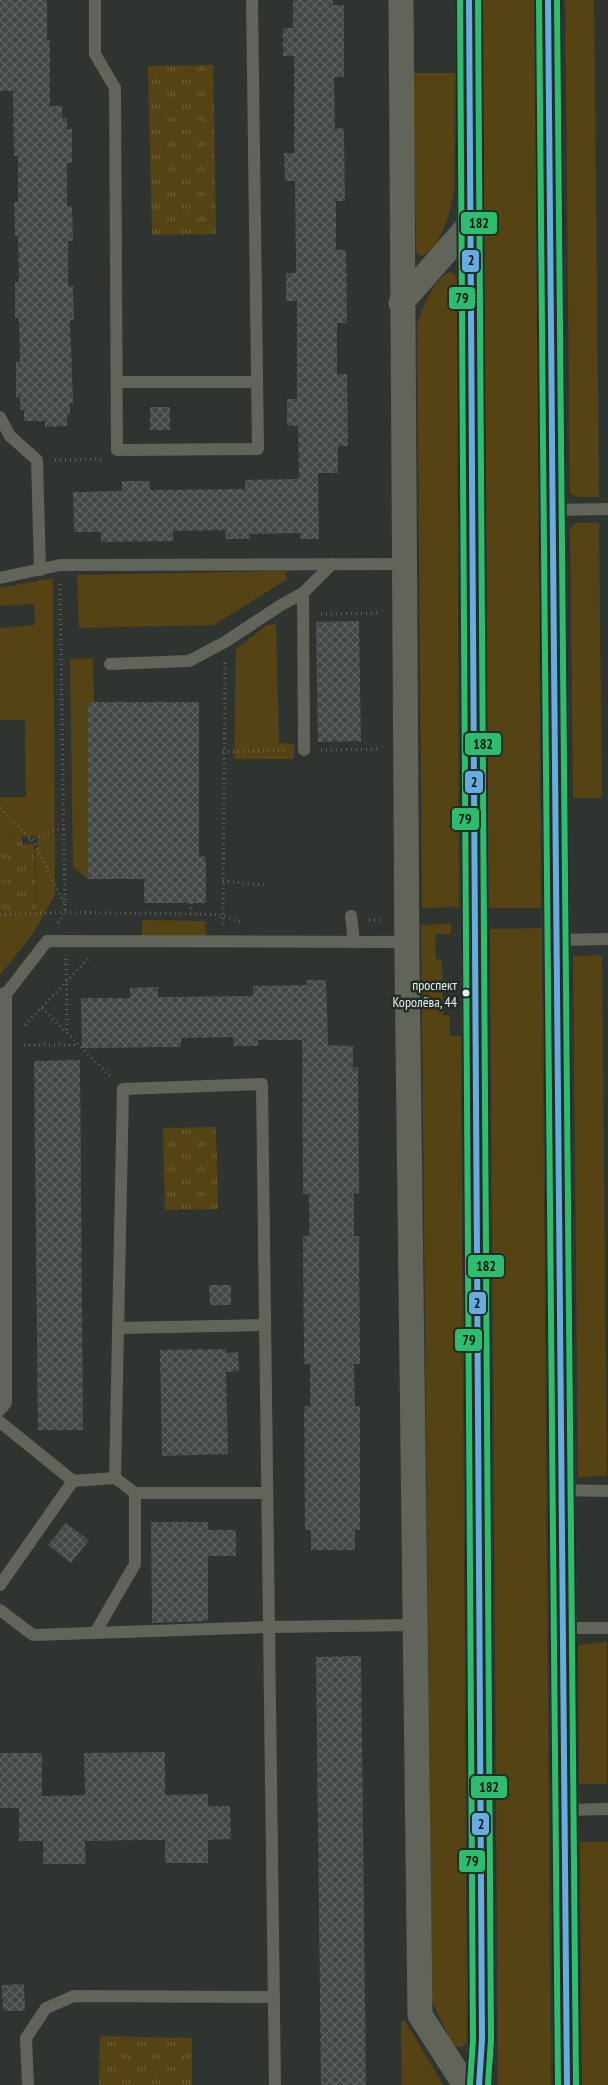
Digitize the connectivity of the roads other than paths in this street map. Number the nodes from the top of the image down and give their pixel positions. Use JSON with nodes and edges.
{"nodes":[{"id":1,"x":95,"y":0,"type":"edge"},
{"id":2,"x":252,"y":0,"type":"edge"},
{"id":3,"x":401,"y":0,"type":"edge"},
{"id":4,"x":469,"y":0,"type":"edge"},
{"id":5,"x":548,"y":0,"type":"edge"},
{"id":6,"x":471,"y":223,"type":"junction"},
{"id":7,"x":401,"y":303,"type":"junction"},
{"id":8,"x":118,"y":382,"type":"junction"},
{"id":9,"x":257,"y":382,"type":"junction"},
{"id":10,"x":0,"y":417,"type":"edge"},
{"id":11,"x":608,"y":509,"type":"edge"},
{"id":12,"x":553,"y":510,"type":"junction"},
{"id":13,"x":332,"y":564,"type":"junction"},
{"id":14,"x":404,"y":564,"type":"junction"},
{"id":15,"x":40,"y":570,"type":"junction"},
{"id":16,"x":0,"y":578,"type":"edge"},
{"id":17,"x":303,"y":592,"type":"junction"},
{"id":18,"x":110,"y":664,"type":"dead end"},
{"id":19,"x":304,"y":750,"type":"road end"},
{"id":20,"x":350,"y":916,"type":"dead end"},
{"id":21,"x":608,"y":939,"type":"edge"},
{"id":22,"x":556,"y":940,"type":"junction"},
{"id":23,"x":354,"y":942,"type":"junction"},
{"id":24,"x":407,"y":942,"type":"junction"},
{"id":25,"x":3,"y":994,"type":"edge"},
{"id":26,"x":265,"y":1325,"type":"junction"},
{"id":27,"x":119,"y":1328,"type":"junction"},
{"id":28,"x":0,"y":1410,"type":"edge"},
{"id":29,"x":0,"y":1422,"type":"edge"},
{"id":30,"x":115,"y":1478,"type":"junction"},
{"id":31,"x":73,"y":1481,"type":"junction"},
{"id":32,"x":562,"y":1490,"type":"junction"},
{"id":33,"x":608,"y":1491,"type":"edge"},
{"id":34,"x":136,"y":1493,"type":"junction"},
{"id":35,"x":266,"y":1493,"type":"junction"},
{"id":36,"x":0,"y":1585,"type":"edge"},
{"id":37,"x":0,"y":1610,"type":"edge"},
{"id":38,"x":415,"y":1626,"type":"junction"},
{"id":39,"x":269,"y":1627,"type":"junction"},
{"id":40,"x":563,"y":1628,"type":"junction"},
{"id":41,"x":608,"y":1628,"type":"edge"},
{"id":42,"x":95,"y":1634,"type":"junction"},
{"id":43,"x":608,"y":1809,"type":"edge"},
{"id":44,"x":564,"y":1810,"type":"junction"},
{"id":45,"x":274,"y":1997,"type":"junction"},
{"id":46,"x":28,"y":2085,"type":"edge"},
{"id":47,"x":275,"y":2085,"type":"edge"},
{"id":48,"x":465,"y":2085,"type":"edge"},
{"id":49,"x":479,"y":2085,"type":"edge"},
{"id":50,"x":567,"y":2085,"type":"edge"}],
"edges":[{"from":1,"to":8,"type":"lane"},
{"from":2,"to":9,"type":"lane"},
{"from":3,"to":7,"type":"street"},
{"from":4,"to":6,"type":"street"},
{"from":5,"to":12,"type":"street"},
{"from":6,"to":7,"type":"street"},
{"from":6,"to":49,"type":"street"},
{"from":7,"to":14,"type":"street"},
{"from":8,"to":9,"type":"lane"},
{"from":8,"to":9,"type":"lane"},
{"from":10,"to":15,"type":"lane"},
{"from":11,"to":12,"type":"lane"},
{"from":12,"to":22,"type":"street"},
{"from":13,"to":14,"type":"lane"},
{"from":13,"to":15,"type":"lane"},
{"from":13,"to":17,"type":"lane"},
{"from":14,"to":24,"type":"street"},
{"from":15,"to":16,"type":"lane"},
{"from":17,"to":18,"type":"lane"},
{"from":17,"to":19,"type":"lane"},
{"from":20,"to":23,"type":"lane"},
{"from":21,"to":22,"type":"lane"},
{"from":22,"to":32,"type":"street"},
{"from":23,"to":24,"type":"lane"},
{"from":23,"to":25,"type":"lane"},
{"from":24,"to":38,"type":"street"},
{"from":25,"to":28,"type":"lane"},
{"from":26,"to":27,"type":"lane"},
{"from":26,"to":27,"type":"lane"},
{"from":26,"to":35,"type":"lane"},
{"from":27,"to":30,"type":"lane"},
{"from":29,"to":31,"type":"lane"},
{"from":30,"to":31,"type":"lane"},
{"from":30,"to":34,"type":"lane"},
{"from":31,"to":36,"type":"lane"},
{"from":32,"to":33,"type":"lane"},
{"from":32,"to":40,"type":"street"},
{"from":34,"to":35,"type":"lane"},
{"from":34,"to":42,"type":"lane"},
{"from":35,"to":39,"type":"lane"},
{"from":37,"to":42,"type":"lane"},
{"from":38,"to":39,"type":"lane"},
{"from":38,"to":48,"type":"street"},
{"from":39,"to":42,"type":"lane"},
{"from":39,"to":45,"type":"lane"},
{"from":40,"to":41,"type":"lane"},
{"from":40,"to":44,"type":"street"},
{"from":43,"to":44,"type":"lane"},
{"from":44,"to":50,"type":"street"},
{"from":45,"to":46,"type":"lane"},
{"from":45,"to":47,"type":"lane"}]}
